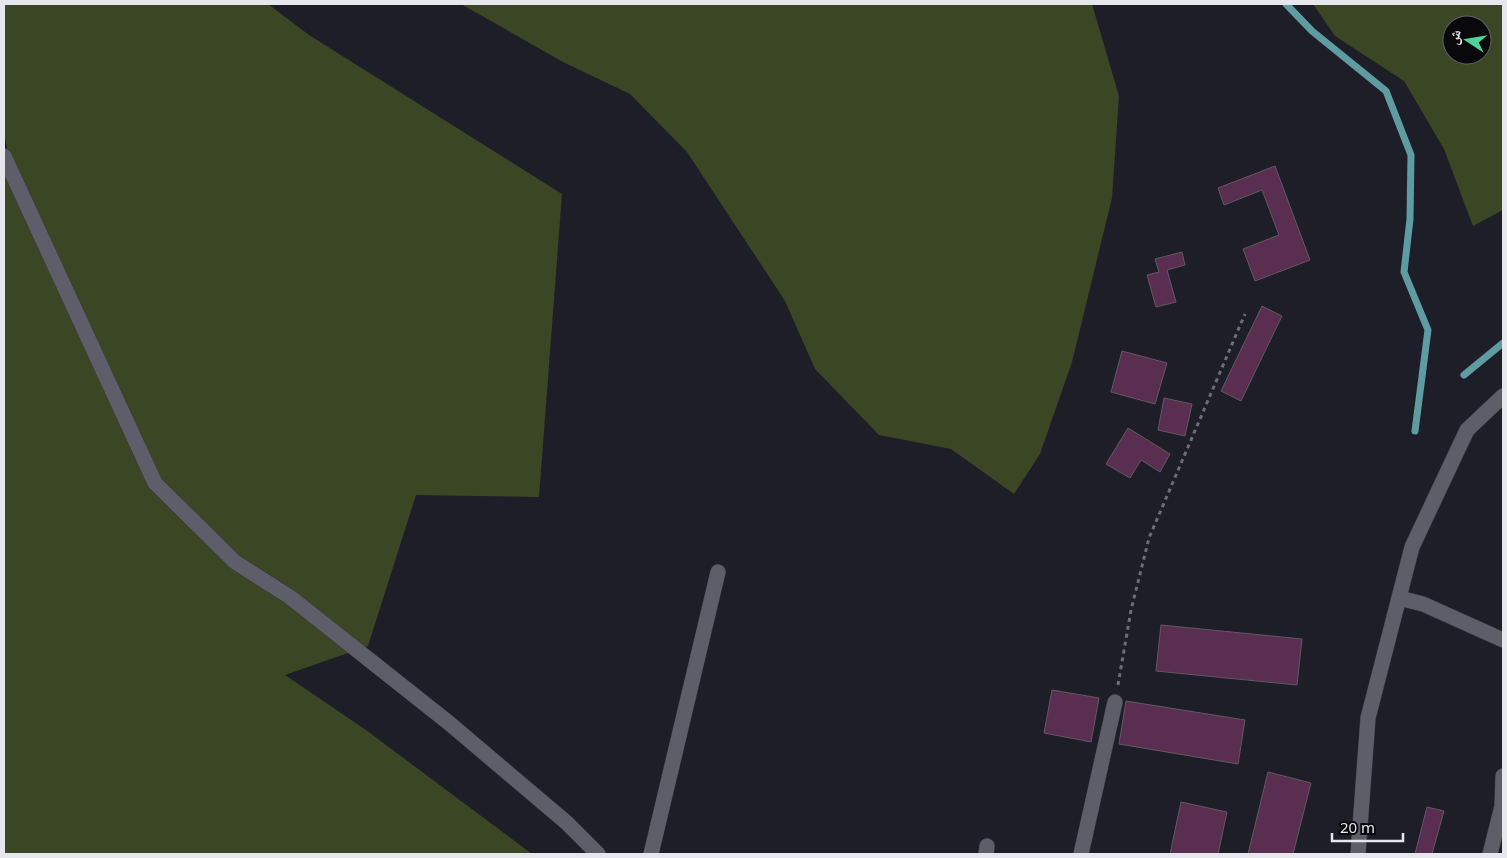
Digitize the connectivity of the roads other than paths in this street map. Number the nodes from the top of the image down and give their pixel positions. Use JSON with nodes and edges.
{"nodes":[{"id":1,"x":4,"y":156,"type":"edge"},
{"id":2,"x":1503,"y":396,"type":"edge"},
{"id":3,"x":718,"y":572,"type":"dead end"},
{"id":4,"x":1399,"y":598,"type":"junction"},
{"id":5,"x":1503,"y":640,"type":"edge"},
{"id":6,"x":1115,"y":702,"type":"road end"},
{"id":7,"x":1503,"y":776,"type":"edge"},
{"id":8,"x":598,"y":854,"type":"edge"},
{"id":9,"x":651,"y":854,"type":"edge"},
{"id":10,"x":1081,"y":854,"type":"edge"},
{"id":11,"x":1358,"y":854,"type":"edge"},
{"id":12,"x":1490,"y":854,"type":"edge"}],
"edges":[{"from":1,"to":8,"type":"street"},
{"from":2,"to":4,"type":"street"},
{"from":3,"to":9,"type":"street"},
{"from":4,"to":5,"type":"street"},
{"from":4,"to":11,"type":"street"},
{"from":6,"to":10,"type":"street"},
{"from":7,"to":12,"type":"street"}]}
